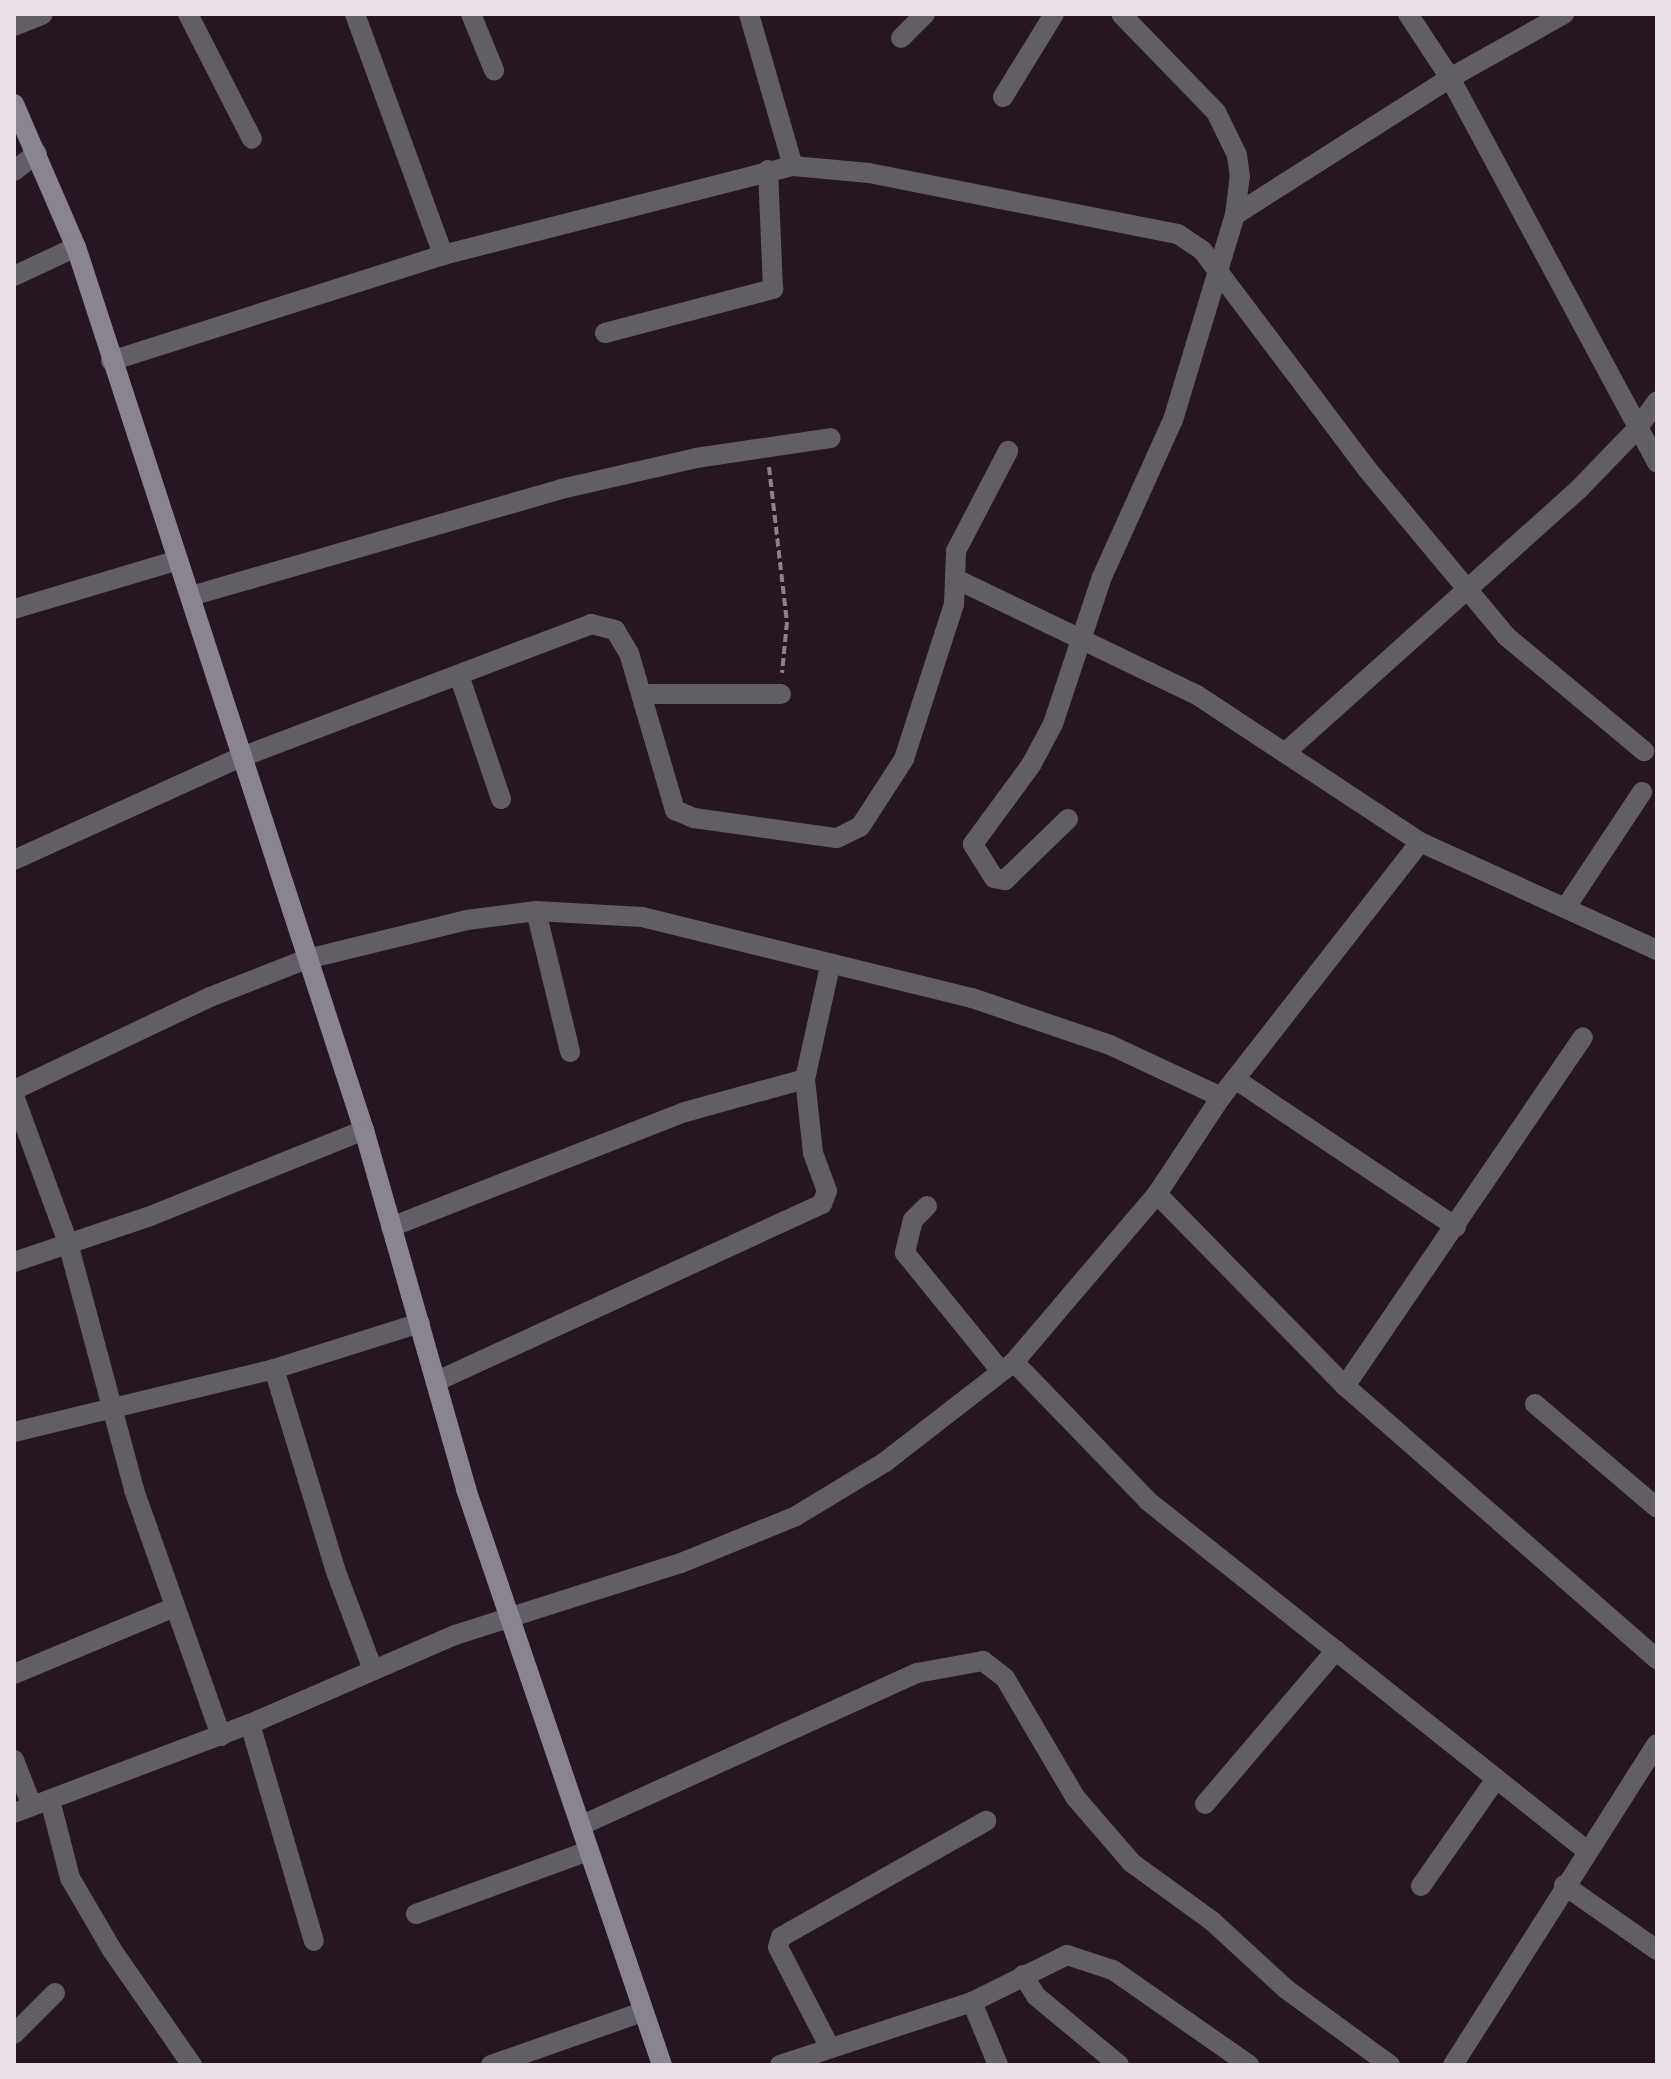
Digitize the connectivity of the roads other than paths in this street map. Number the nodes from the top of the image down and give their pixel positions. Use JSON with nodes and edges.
{"nodes":[{"id":1,"x":43,"y":14,"type":"edge"},
{"id":2,"x":188,"y":14,"type":"edge"},
{"id":3,"x":355,"y":14,"type":"edge"},
{"id":4,"x":471,"y":14,"type":"edge"},
{"id":5,"x":749,"y":14,"type":"edge"},
{"id":6,"x":925,"y":14,"type":"edge"},
{"id":7,"x":1054,"y":14,"type":"edge"},
{"id":8,"x":1121,"y":14,"type":"edge"},
{"id":9,"x":1408,"y":14,"type":"edge"},
{"id":10,"x":1564,"y":14,"type":"edge"},
{"id":11,"x":14,"y":26,"type":"edge"},
{"id":12,"x":901,"y":38,"type":"dead end"},
{"id":13,"x":494,"y":70,"type":"dead end"},
{"id":14,"x":1450,"y":78,"type":"junction"},
{"id":15,"x":1003,"y":97,"type":"dead end"},
{"id":16,"x":14,"y":104,"type":"edge"},
{"id":17,"x":252,"y":139,"type":"dead end"},
{"id":18,"x":37,"y":153,"type":"junction"},
{"id":19,"x":793,"y":166,"type":"junction"},
{"id":20,"x":768,"y":170,"type":"junction"},
{"id":21,"x":14,"y":171,"type":"edge"},
{"id":22,"x":1235,"y":215,"type":"junction"},
{"id":23,"x":76,"y":247,"type":"junction"},
{"id":24,"x":443,"y":255,"type":"junction"},
{"id":25,"x":1215,"y":270,"type":"junction"},
{"id":26,"x":14,"y":276,"type":"edge"},
{"id":27,"x":605,"y":333,"type":"dead end"},
{"id":28,"x":111,"y":361,"type":"junction"},
{"id":29,"x":1657,"y":401,"type":"edge"},
{"id":30,"x":1637,"y":429,"type":"junction"},
{"id":31,"x":831,"y":438,"type":"dead end"},
{"id":32,"x":1008,"y":451,"type":"dead end"},
{"id":33,"x":1657,"y":463,"type":"edge"},
{"id":34,"x":178,"y":560,"type":"junction"},
{"id":35,"x":958,"y":580,"type":"junction"},
{"id":36,"x":1468,"y":589,"type":"junction"},
{"id":37,"x":191,"y":596,"type":"junction"},
{"id":38,"x":14,"y":609,"type":"edge"},
{"id":39,"x":1082,"y":635,"type":"junction"},
{"id":40,"x":459,"y":675,"type":"junction"},
{"id":41,"x":645,"y":694,"type":"junction"},
{"id":42,"x":781,"y":694,"type":"road end"},
{"id":43,"x":1287,"y":751,"type":"junction"},
{"id":44,"x":1644,"y":751,"type":"dead end"},
{"id":45,"x":239,"y":758,"type":"junction"},
{"id":46,"x":1642,"y":792,"type":"dead end"},
{"id":47,"x":501,"y":799,"type":"dead end"},
{"id":48,"x":1068,"y":819,"type":"dead end"},
{"id":49,"x":1420,"y":842,"type":"junction"},
{"id":50,"x":14,"y":860,"type":"edge"},
{"id":51,"x":1566,"y":907,"type":"junction"},
{"id":52,"x":536,"y":911,"type":"junction"},
{"id":53,"x":1657,"y":950,"type":"edge"},
{"id":54,"x":307,"y":959,"type":"junction"},
{"id":55,"x":830,"y":966,"type":"junction"},
{"id":56,"x":1583,"y":1037,"type":"dead end"},
{"id":57,"x":570,"y":1052,"type":"dead end"},
{"id":58,"x":805,"y":1079,"type":"junction"},
{"id":59,"x":1235,"y":1079,"type":"junction"},
{"id":60,"x":14,"y":1093,"type":"edge"},
{"id":61,"x":1221,"y":1097,"type":"junction"},
{"id":62,"x":364,"y":1130,"type":"junction"},
{"id":63,"x":1157,"y":1194,"type":"junction"},
{"id":64,"x":927,"y":1206,"type":"dead end"},
{"id":65,"x":391,"y":1227,"type":"junction"},
{"id":66,"x":1456,"y":1227,"type":"junction"},
{"id":67,"x":68,"y":1243,"type":"junction"},
{"id":68,"x":14,"y":1262,"type":"edge"},
{"id":69,"x":420,"y":1323,"type":"junction"},
{"id":70,"x":1008,"y":1367,"type":"junction"},
{"id":71,"x":274,"y":1369,"type":"junction"},
{"id":72,"x":438,"y":1381,"type":"junction"},
{"id":73,"x":1345,"y":1386,"type":"junction"},
{"id":74,"x":1535,"y":1404,"type":"dead end"},
{"id":75,"x":110,"y":1407,"type":"junction"},
{"id":76,"x":14,"y":1432,"type":"edge"},
{"id":77,"x":1657,"y":1508,"type":"edge"},
{"id":78,"x":175,"y":1607,"type":"junction"},
{"id":79,"x":509,"y":1615,"type":"junction"},
{"id":80,"x":1336,"y":1650,"type":"junction"},
{"id":81,"x":1657,"y":1659,"type":"edge"},
{"id":82,"x":373,"y":1670,"type":"junction"},
{"id":83,"x":14,"y":1674,"type":"edge"},
{"id":84,"x":250,"y":1724,"type":"junction"},
{"id":85,"x":221,"y":1736,"type":"junction"},
{"id":86,"x":1657,"y":1744,"type":"edge"},
{"id":87,"x":14,"y":1760,"type":"edge"},
{"id":88,"x":1496,"y":1779,"type":"junction"},
{"id":89,"x":1205,"y":1804,"type":"dead end"},
{"id":90,"x":32,"y":1806,"type":"edge"},
{"id":91,"x":986,"y":1821,"type":"dead end"},
{"id":92,"x":582,"y":1825,"type":"junction"},
{"id":93,"x":588,"y":1851,"type":"junction"},
{"id":94,"x":1587,"y":1851,"type":"junction"},
{"id":95,"x":1564,"y":1885,"type":"junction"},
{"id":96,"x":1421,"y":1886,"type":"dead end"},
{"id":97,"x":416,"y":1914,"type":"dead end"},
{"id":98,"x":314,"y":1941,"type":"dead end"},
{"id":99,"x":1657,"y":1950,"type":"edge"},
{"id":100,"x":1023,"y":1975,"type":"junction"},
{"id":101,"x":55,"y":1993,"type":"dead end"},
{"id":102,"x":972,"y":2002,"type":"junction"},
{"id":103,"x":642,"y":2012,"type":"junction"},
{"id":104,"x":14,"y":2034,"type":"edge"},
{"id":105,"x":829,"y":2046,"type":"junction"},
{"id":106,"x":192,"y":2065,"type":"edge"},
{"id":107,"x":491,"y":2065,"type":"edge"},
{"id":108,"x":662,"y":2065,"type":"edge"},
{"id":109,"x":780,"y":2065,"type":"edge"},
{"id":110,"x":998,"y":2065,"type":"edge"},
{"id":111,"x":1119,"y":2065,"type":"edge"},
{"id":112,"x":1249,"y":2065,"type":"edge"},
{"id":113,"x":1390,"y":2065,"type":"edge"},
{"id":114,"x":1453,"y":2065,"type":"edge"}],
"edges":[{"from":1,"to":11,"type":"street"},
{"from":2,"to":17,"type":"street"},
{"from":3,"to":24,"type":"street"},
{"from":4,"to":13,"type":"street"},
{"from":5,"to":19,"type":"street"},
{"from":6,"to":12,"type":"street"},
{"from":7,"to":15,"type":"street"},
{"from":8,"to":22,"type":"street"},
{"from":9,"to":14,"type":"street"},
{"from":10,"to":14,"type":"street"},
{"from":14,"to":22,"type":"street"},
{"from":14,"to":30,"type":"street"},
{"from":16,"to":18,"type":"street"},
{"from":18,"to":21,"type":"street"},
{"from":18,"to":23,"type":"street"},
{"from":19,"to":20,"type":"street"},
{"from":19,"to":25,"type":"street"},
{"from":20,"to":24,"type":"street"},
{"from":20,"to":27,"type":"street"},
{"from":22,"to":25,"type":"street"},
{"from":23,"to":26,"type":"street"},
{"from":23,"to":28,"type":"street"},
{"from":24,"to":28,"type":"street"},
{"from":25,"to":36,"type":"street"},
{"from":25,"to":39,"type":"street"},
{"from":28,"to":34,"type":"street"},
{"from":29,"to":30,"type":"street"},
{"from":30,"to":33,"type":"street"},
{"from":30,"to":36,"type":"street"},
{"from":31,"to":37,"type":"street"},
{"from":32,"to":35,"type":"street"},
{"from":34,"to":37,"type":"street"},
{"from":34,"to":38,"type":"street"},
{"from":35,"to":39,"type":"street"},
{"from":35,"to":41,"type":"street"},
{"from":36,"to":43,"type":"street"},
{"from":36,"to":44,"type":"street"},
{"from":37,"to":45,"type":"street"},
{"from":39,"to":43,"type":"street"},
{"from":39,"to":48,"type":"street"},
{"from":40,"to":41,"type":"street"},
{"from":40,"to":45,"type":"street"},
{"from":40,"to":47,"type":"street"},
{"from":41,"to":42,"type":"street"},
{"from":43,"to":49,"type":"street"},
{"from":45,"to":50,"type":"street"},
{"from":45,"to":54,"type":"street"},
{"from":46,"to":51,"type":"street"},
{"from":49,"to":51,"type":"street"},
{"from":49,"to":59,"type":"street"},
{"from":51,"to":53,"type":"street"},
{"from":52,"to":54,"type":"street"},
{"from":52,"to":55,"type":"street"},
{"from":52,"to":57,"type":"street"},
{"from":54,"to":60,"type":"street"},
{"from":54,"to":62,"type":"street"},
{"from":55,"to":58,"type":"street"},
{"from":55,"to":61,"type":"street"},
{"from":56,"to":66,"type":"street"},
{"from":58,"to":65,"type":"street"},
{"from":58,"to":72,"type":"street"},
{"from":59,"to":61,"type":"street"},
{"from":59,"to":66,"type":"street"},
{"from":60,"to":67,"type":"street"},
{"from":61,"to":63,"type":"street"},
{"from":62,"to":65,"type":"street"},
{"from":62,"to":67,"type":"street"},
{"from":63,"to":70,"type":"street"},
{"from":63,"to":73,"type":"street"},
{"from":64,"to":70,"type":"street"},
{"from":65,"to":69,"type":"street"},
{"from":66,"to":73,"type":"street"},
{"from":67,"to":68,"type":"street"},
{"from":67,"to":75,"type":"street"},
{"from":69,"to":71,"type":"street"},
{"from":69,"to":72,"type":"street"},
{"from":70,"to":79,"type":"street"},
{"from":70,"to":80,"type":"street"},
{"from":71,"to":75,"type":"street"},
{"from":71,"to":82,"type":"street"},
{"from":72,"to":79,"type":"street"},
{"from":73,"to":81,"type":"street"},
{"from":74,"to":77,"type":"street"},
{"from":75,"to":76,"type":"street"},
{"from":75,"to":78,"type":"street"},
{"from":78,"to":83,"type":"street"},
{"from":78,"to":85,"type":"street"},
{"from":79,"to":82,"type":"street"},
{"from":79,"to":92,"type":"street"},
{"from":80,"to":88,"type":"street"},
{"from":80,"to":89,"type":"street"},
{"from":82,"to":84,"type":"street"},
{"from":84,"to":85,"type":"street"},
{"from":84,"to":98,"type":"street"},
{"from":85,"to":90,"type":"street"},
{"from":86,"to":94,"type":"street"},
{"from":87,"to":90,"type":"street"},
{"from":88,"to":94,"type":"street"},
{"from":88,"to":96,"type":"street"},
{"from":90,"to":106,"type":"street"},
{"from":91,"to":105,"type":"street"},
{"from":92,"to":93,"type":"street"},
{"from":92,"to":113,"type":"street"},
{"from":93,"to":97,"type":"street"},
{"from":93,"to":103,"type":"street"},
{"from":94,"to":95,"type":"street"},
{"from":95,"to":99,"type":"street"},
{"from":95,"to":114,"type":"street"},
{"from":100,"to":102,"type":"street"},
{"from":100,"to":111,"type":"street"},
{"from":100,"to":112,"type":"street"},
{"from":101,"to":104,"type":"street"},
{"from":102,"to":105,"type":"street"},
{"from":102,"to":110,"type":"street"},
{"from":103,"to":107,"type":"street"},
{"from":103,"to":108,"type":"street"},
{"from":105,"to":109,"type":"street"}]}
